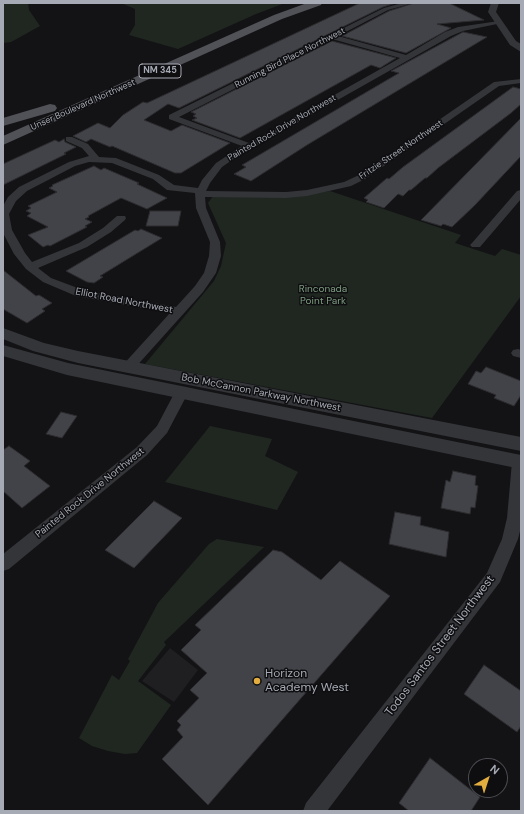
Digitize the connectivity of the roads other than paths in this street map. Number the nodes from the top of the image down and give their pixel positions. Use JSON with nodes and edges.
{"nodes":[{"id":1,"x":293,"y":3,"type":"edge"},
{"id":2,"x":317,"y":3,"type":"edge"},
{"id":3,"x":410,"y":3,"type":"edge"},
{"id":4,"x":494,"y":3,"type":"edge"},
{"id":5,"x":499,"y":23,"type":"junction"},
{"id":6,"x":332,"y":36,"type":"junction"},
{"id":7,"x":521,"y":49,"type":"edge"},
{"id":8,"x":406,"y":57,"type":"junction"},
{"id":9,"x":521,"y":81,"type":"edge"},
{"id":10,"x":53,"y":107,"type":"junction"},
{"id":11,"x":26,"y":118,"type":"junction"},
{"id":12,"x":3,"y":122,"type":"edge"},
{"id":13,"x":3,"y":127,"type":"edge"},
{"id":14,"x":3,"y":131,"type":"edge"},
{"id":15,"x":69,"y":139,"type":"dead end"},
{"id":16,"x":3,"y":141,"type":"edge"},
{"id":17,"x":250,"y":146,"type":"junction"},
{"id":18,"x":95,"y":158,"type":"junction"},
{"id":19,"x":201,"y":192,"type":"junction"},
{"id":20,"x":521,"y":192,"type":"edge"},
{"id":21,"x":122,"y":218,"type":"dead end"},
{"id":22,"x":476,"y":245,"type":"dead end"},
{"id":23,"x":30,"y":267,"type":"junction"},
{"id":24,"x":179,"y":311,"type":"junction"},
{"id":25,"x":3,"y":333,"type":"edge"},
{"id":26,"x":3,"y":350,"type":"edge"},
{"id":27,"x":124,"y":374,"type":"junction"},
{"id":28,"x":185,"y":386,"type":"junction"},
{"id":29,"x":521,"y":454,"type":"edge"},
{"id":30,"x":3,"y":564,"type":"edge"},
{"id":31,"x":314,"y":811,"type":"edge"}],
"edges":[{"from":1,"to":10,"type":"main road","name":"Unser Boulevard Northwest","number":"NM 345"},
{"from":2,"to":16,"type":"main road","name":"Unser Boulevard Northwest","number":"NM 345"},
{"from":3,"to":6,"type":"street","name":"Running Bird Place Northwest"},
{"from":4,"to":5,"type":"street"},
{"from":5,"to":7,"type":"street"},
{"from":5,"to":8,"type":"street","name":"Painted Rock Drive Northwest"},
{"from":6,"to":8,"type":"street"},
{"from":6,"to":17,"type":"street","name":"Running Bird Place Northwest"},
{"from":8,"to":17,"type":"street","name":"Painted Rock Drive Northwest"},
{"from":9,"to":19,"type":"street","name":"Fritzie Street Northwest"},
{"from":10,"to":11,"type":"main road","name":"Unser Boulevard Northwest","number":"NM 345"},
{"from":10,"to":12,"type":"main road"},
{"from":11,"to":13,"type":"main road","name":"Unser Boulevard Northwest","number":"NM 345"},
{"from":11,"to":14,"type":"main road"},
{"from":15,"to":18,"type":"street"},
{"from":17,"to":19,"type":"street","name":"Painted Rock Drive Northwest"},
{"from":18,"to":19,"type":"street","name":"Fritzie Street Northwest"},
{"from":18,"to":23,"type":"street","name":"Elliot Road Northwest"},
{"from":19,"to":24,"type":"street"},
{"from":20,"to":22,"type":"street"},
{"from":21,"to":23,"type":"street"},
{"from":23,"to":24,"type":"street","name":"Elliot Road Northwest"},
{"from":24,"to":27,"type":"street"},
{"from":25,"to":27,"type":"street","name":"Bob McCannon Parkway Northwest"},
{"from":26,"to":27,"type":"street","name":"Bob McCannon Parkway Northwest"},
{"from":27,"to":28,"type":"street","name":"Bob McCannon Parkway Northwest"},
{"from":28,"to":29,"type":"street","name":"Bob McCannon Parkway Northwest"},
{"from":28,"to":30,"type":"street","name":"Painted Rock Drive Northwest"},
{"from":29,"to":31,"type":"street","name":"Todos Santos Street Northwest"}]}
